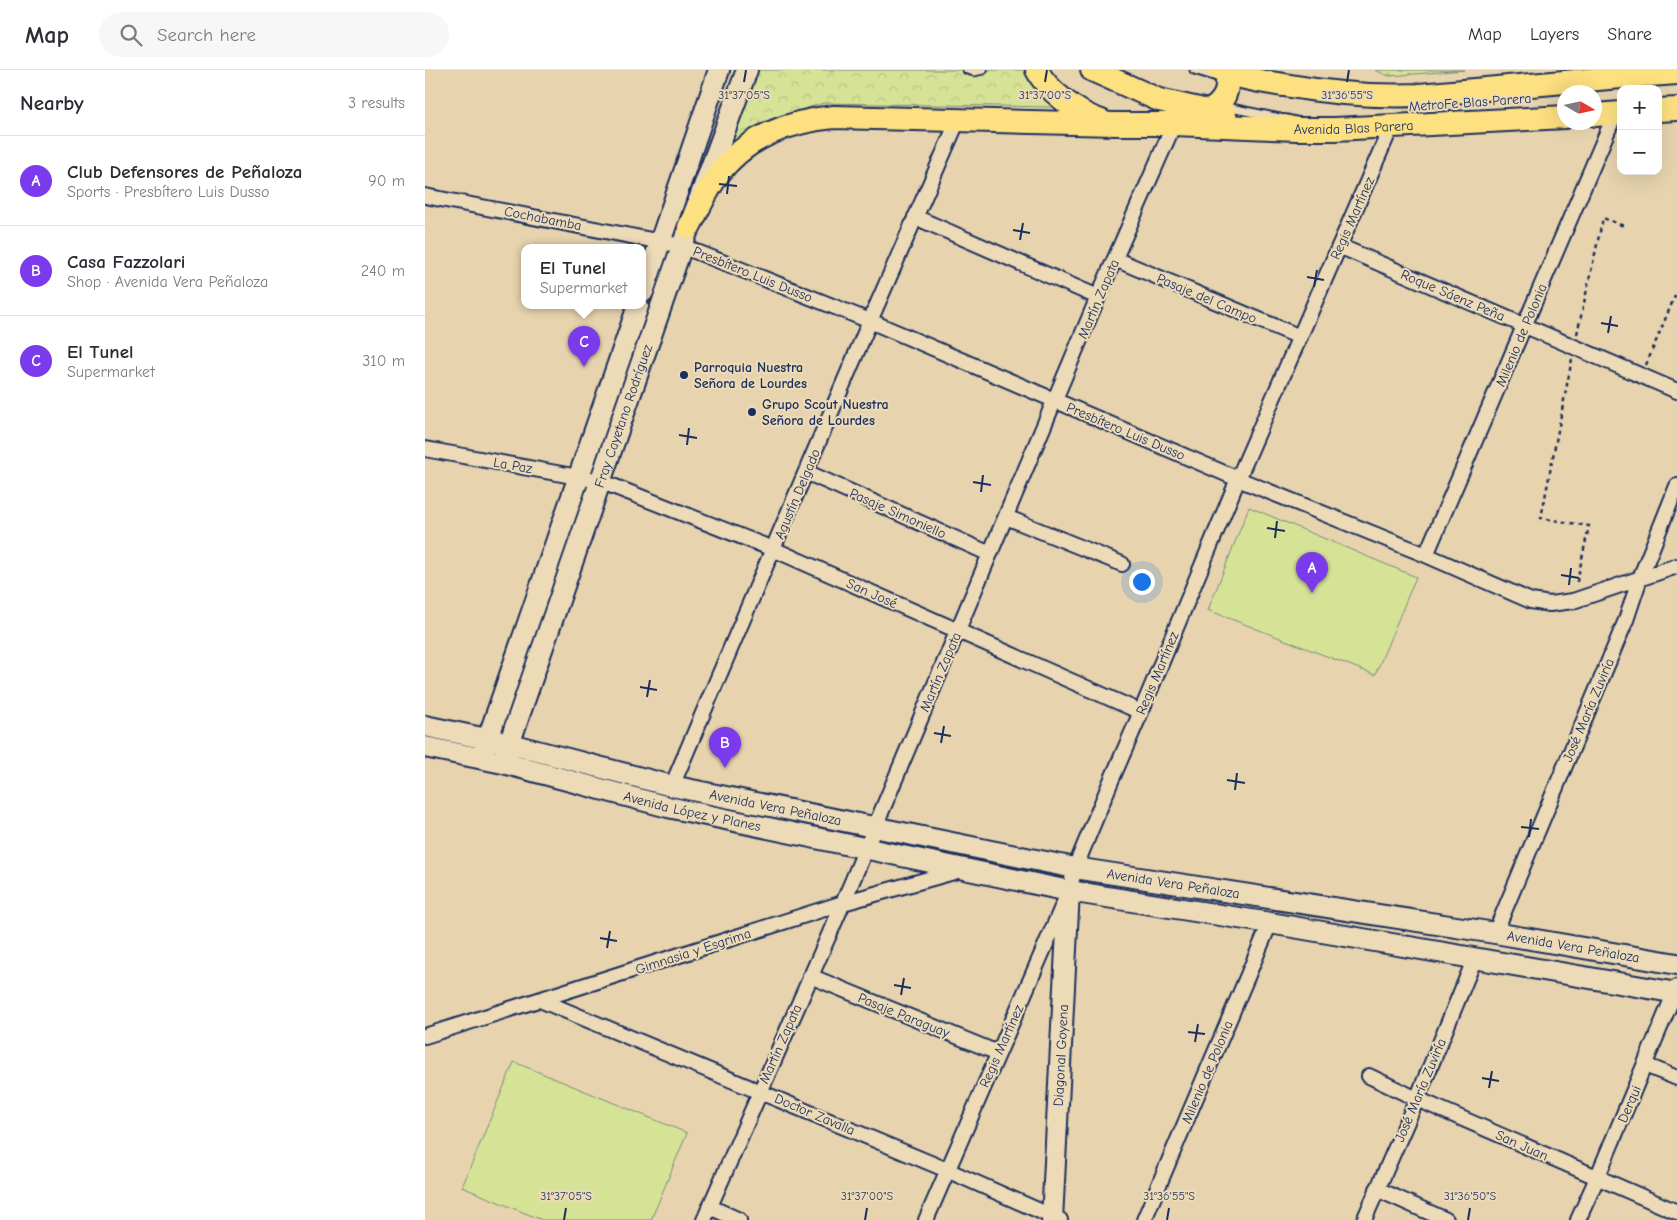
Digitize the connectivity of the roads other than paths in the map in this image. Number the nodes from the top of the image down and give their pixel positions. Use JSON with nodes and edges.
{"nodes":[{"id":1,"x":719,"y":70,"type":"edge"},
{"id":2,"x":747,"y":70,"type":"edge"},
{"id":3,"x":967,"y":70,"type":"edge"},
{"id":4,"x":983,"y":70,"type":"edge"},
{"id":5,"x":1092,"y":70,"type":"edge"},
{"id":6,"x":1193,"y":70,"type":"edge"},
{"id":7,"x":1254,"y":70,"type":"edge"},
{"id":8,"x":1037,"y":72,"type":"edge"},
{"id":9,"x":1225,"y":73,"type":"edge"},
{"id":10,"x":1677,"y":73,"type":"edge"},
{"id":11,"x":1610,"y":74,"type":"edge"},
{"id":12,"x":1677,"y":80,"type":"edge"},
{"id":13,"x":1322,"y":92,"type":"junction"},
{"id":14,"x":1213,"y":107,"type":"junction"},
{"id":15,"x":1677,"y":109,"type":"edge"},
{"id":16,"x":1662,"y":110,"type":"edge"},
{"id":17,"x":1496,"y":113,"type":"dead end"},
{"id":18,"x":1610,"y":114,"type":"edge"},
{"id":19,"x":1557,"y":117,"type":"edge"},
{"id":20,"x":958,"y":120,"type":"junction"},
{"id":21,"x":1353,"y":120,"type":"dead end"},
{"id":22,"x":1115,"y":124,"type":"junction"},
{"id":23,"x":1174,"y":124,"type":"junction"},
{"id":24,"x":1291,"y":124,"type":"junction"},
{"id":25,"x":1391,"y":127,"type":"junction"},
{"id":26,"x":425,"y":196,"type":"edge"},
{"id":27,"x":915,"y":217,"type":"junction"},
{"id":28,"x":685,"y":236,"type":"junction"},
{"id":29,"x":661,"y":241,"type":"junction"},
{"id":30,"x":1339,"y":246,"type":"junction"},
{"id":31,"x":1115,"y":259,"type":"junction"},
{"id":32,"x":646,"y":284,"type":"edge"},
{"id":33,"x":1098,"y":297,"type":"junction"},
{"id":34,"x":637,"y":309,"type":"edge"},
{"id":35,"x":870,"y":321,"type":"junction"},
{"id":36,"x":1525,"y":326,"type":"junction"},
{"id":37,"x":1300,"y":337,"type":"junction"},
{"id":38,"x":1677,"y":391,"type":"edge"},
{"id":39,"x":1055,"y":400,"type":"junction"},
{"id":40,"x":425,"y":449,"type":"edge"},
{"id":41,"x":806,"y":472,"type":"junction"},
{"id":42,"x":578,"y":476,"type":"junction"},
{"id":43,"x":1238,"y":479,"type":"junction"},
{"id":44,"x":601,"y":481,"type":"junction"},
{"id":45,"x":1677,"y":486,"type":"edge"},
{"id":46,"x":1006,"y":517,"type":"junction"},
{"id":47,"x":773,"y":549,"type":"junction"},
{"id":48,"x":990,"y":554,"type":"junction"},
{"id":49,"x":1426,"y":555,"type":"junction"},
{"id":50,"x":1122,"y":564,"type":"dead end"},
{"id":51,"x":1677,"y":566,"type":"edge"},
{"id":52,"x":1640,"y":578,"type":"junction"},
{"id":53,"x":958,"y":631,"type":"junction"},
{"id":54,"x":1141,"y":712,"type":"junction"},
{"id":55,"x":425,"y":726,"type":"edge"},
{"id":56,"x":510,"y":744,"type":"junction"},
{"id":57,"x":425,"y":747,"type":"edge"},
{"id":58,"x":485,"y":748,"type":"junction"},
{"id":59,"x":503,"y":763,"type":"junction"},
{"id":60,"x":672,"y":786,"type":"junction"},
{"id":61,"x":875,"y":828,"type":"junction"},
{"id":62,"x":866,"y":849,"type":"junction"},
{"id":63,"x":1075,"y":868,"type":"junction"},
{"id":64,"x":962,"y":870,"type":"junction"},
{"id":65,"x":1069,"y":891,"type":"junction"},
{"id":66,"x":843,"y":903,"type":"junction"},
{"id":67,"x":1270,"y":923,"type":"junction"},
{"id":68,"x":1495,"y":933,"type":"junction"},
{"id":69,"x":1475,"y":958,"type":"junction"},
{"id":70,"x":1677,"y":964,"type":"edge"},
{"id":71,"x":810,"y":976,"type":"junction"},
{"id":72,"x":1676,"y":991,"type":"edge"},
{"id":73,"x":540,"y":1000,"type":"junction"},
{"id":74,"x":425,"y":1036,"type":"edge"},
{"id":75,"x":998,"y":1053,"type":"junction"},
{"id":76,"x":1645,"y":1065,"type":"junction"},
{"id":77,"x":1369,"y":1076,"type":"dead end"},
{"id":78,"x":1677,"y":1078,"type":"edge"},
{"id":79,"x":760,"y":1091,"type":"junction"},
{"id":80,"x":1417,"y":1099,"type":"junction"},
{"id":81,"x":947,"y":1170,"type":"junction"},
{"id":82,"x":1597,"y":1178,"type":"junction"},
{"id":83,"x":1377,"y":1189,"type":"junction"},
{"id":84,"x":1677,"y":1212,"type":"edge"},
{"id":85,"x":707,"y":1214,"type":"edge"},
{"id":86,"x":1055,"y":1219,"type":"edge"},
{"id":87,"x":739,"y":1220,"type":"edge"},
{"id":88,"x":925,"y":1220,"type":"edge"},
{"id":89,"x":1144,"y":1220,"type":"edge"},
{"id":90,"x":1364,"y":1220,"type":"edge"},
{"id":91,"x":1446,"y":1220,"type":"edge"},
{"id":92,"x":1578,"y":1220,"type":"edge"}],
"edges":[{"from":1,"to":29,"type":"main road"},
{"from":2,"to":28,"type":"main road","name":"Fray Cayetano Rodríguez"},
{"from":3,"to":4,"type":"lane"},
{"from":5,"to":14,"type":"main road","name":"Avenida Blas Parera"},
{"from":6,"to":9,"type":"lane","name":"MetroFe Blas Parera"},
{"from":7,"to":13,"type":"main road"},
{"from":8,"to":22,"type":"main road"},
{"from":9,"to":12,"type":"lane","name":"MetroFe Blas Parera"},
{"from":9,"to":13,"type":"main road"},
{"from":9,"to":14,"type":"main road"},
{"from":10,"to":11,"type":"main road"},
{"from":11,"to":13,"type":"main road"},
{"from":14,"to":23,"type":"main road"},
{"from":14,"to":24,"type":"main road","name":"Avenida Blas Parera"},
{"from":15,"to":16,"type":"main road"},
{"from":17,"to":21,"type":"lane","name":"MetroFe Blas Parera"},
{"from":18,"to":36,"type":"street","name":"Milenio de Polonia"},
{"from":19,"to":25,"type":"main road","name":"Avenida Blas Parera"},
{"from":20,"to":22,"type":"main road"},
{"from":20,"to":27,"type":"street","name":"Agustín Delgado"},
{"from":20,"to":28,"type":"main road"},
{"from":22,"to":23,"type":"main road"},
{"from":23,"to":24,"type":"main road"},
{"from":23,"to":31,"type":"street","name":"Martín Zapata"},
{"from":24,"to":25,"type":"main road","name":"Avenida Blas Parera"},
{"from":25,"to":30,"type":"street","name":"Regis Martínez"},
{"from":26,"to":29,"type":"street","name":"Cochabamba"},
{"from":27,"to":33,"type":"street"},
{"from":27,"to":35,"type":"street","name":"Agustín Delgado"},
{"from":28,"to":29,"type":"street","name":"Cochabamba"},
{"from":28,"to":35,"type":"street","name":"Presbítero Luis Dusso"},
{"from":28,"to":44,"type":"main road","name":"Fray Cayetano Rodríguez"},
{"from":29,"to":32,"type":"main road"},
{"from":30,"to":36,"type":"street","name":"Roque Sáenz Peña"},
{"from":30,"to":37,"type":"street","name":"Regis Martínez"},
{"from":31,"to":33,"type":"street","name":"Martín Zapata"},
{"from":31,"to":37,"type":"street","name":"Pasaje del Campo"},
{"from":33,"to":39,"type":"street","name":"Martín Zapata"},
{"from":34,"to":42,"type":"main road","name":"Fray Cayetano Rodríguez"},
{"from":35,"to":39,"type":"street","name":"Presbítero Luis Dusso"},
{"from":35,"to":41,"type":"street","name":"Agustín Delgado"},
{"from":36,"to":38,"type":"street","name":"Roque Sáenz Peña"},
{"from":36,"to":49,"type":"street","name":"Milenio de Polonia"},
{"from":37,"to":43,"type":"street","name":"Regis Martínez"},
{"from":39,"to":43,"type":"street","name":"Presbítero Luis Dusso"},
{"from":39,"to":46,"type":"street","name":"Martín Zapata"},
{"from":40,"to":42,"type":"street","name":"La Paz"},
{"from":41,"to":47,"type":"street","name":"Agustín Delgado"},
{"from":41,"to":48,"type":"street","name":"Pasaje Simoniello"},
{"from":42,"to":44,"type":"street","name":"La Paz"},
{"from":42,"to":58,"type":"main road","name":"Fray Cayetano Rodríguez"},
{"from":43,"to":49,"type":"street","name":"Presbítero Luis Dusso"},
{"from":43,"to":54,"type":"street","name":"Regis Martínez"},
{"from":44,"to":47,"type":"street","name":"San José"},
{"from":44,"to":56,"type":"main road","name":"Fray Cayetano Rodríguez"},
{"from":45,"to":52,"type":"street","name":"José María Zuviría"},
{"from":46,"to":48,"type":"street","name":"Martín Zapata"},
{"from":46,"to":50,"type":"street"},
{"from":47,"to":53,"type":"street","name":"San José"},
{"from":47,"to":60,"type":"street","name":"Agustín Delgado"},
{"from":48,"to":53,"type":"street","name":"Martín Zapata"},
{"from":49,"to":52,"type":"street","name":"Presbítero Luis Dusso"},
{"from":51,"to":52,"type":"street","name":"Presbítero Luis Dusso"},
{"from":52,"to":68,"type":"street","name":"José María Zuviría"},
{"from":53,"to":54,"type":"street","name":"San José"},
{"from":53,"to":61,"type":"street","name":"Martín Zapata"},
{"from":54,"to":63,"type":"street","name":"Regis Martínez"},
{"from":55,"to":58,"type":"main road","name":"Avenida López y Planes"},
{"from":56,"to":58,"type":"main road","name":"Avenida López y Planes"},
{"from":56,"to":59,"type":"main road","name":"Fray Cayetano Rodríguez"},
{"from":56,"to":60,"type":"main road","name":"Avenida López y Planes"},
{"from":57,"to":58,"type":"main road","name":"Avenida López y Planes"},
{"from":58,"to":59,"type":"main road","name":"Avenida López y Planes"},
{"from":59,"to":62,"type":"main road","name":"Avenida López y Planes"},
{"from":60,"to":61,"type":"main road","name":"Avenida Vera Peñaloza"},
{"from":61,"to":62,"type":"street","name":"Martín Zapata"},
{"from":61,"to":63,"type":"main road","name":"Avenida Vera Peñaloza"},
{"from":62,"to":64,"type":"main road","name":"Avenida López y Planes"},
{"from":62,"to":66,"type":"street","name":"Martín Zapata"},
{"from":63,"to":65,"type":"street","name":"Regis Martínez"},
{"from":63,"to":68,"type":"main road","name":"Avenida Vera Peñaloza"},
{"from":64,"to":65,"type":"main road","name":"Avenida Vera Peñaloza"},
{"from":64,"to":66,"type":"street","name":"Gimnasia y Esgrima"},
{"from":65,"to":67,"type":"main road","name":"Avenida Vera Peñaloza"},
{"from":65,"to":75,"type":"street","name":"Regis Martínez"},
{"from":65,"to":86,"type":"main road","name":"Diagonal Goyena"},
{"from":66,"to":71,"type":"street","name":"Martín Zapata"},
{"from":66,"to":73,"type":"street","name":"Gimnasia y Esgrima"},
{"from":67,"to":69,"type":"main road","name":"Avenida Vera Peñaloza"},
{"from":67,"to":89,"type":"street","name":"Milenio de Polonia"},
{"from":68,"to":70,"type":"main road","name":"Avenida Vera Peñaloza"},
{"from":69,"to":72,"type":"main road","name":"Avenida Vera Peñaloza"},
{"from":69,"to":80,"type":"street","name":"José María Zuviría"},
{"from":71,"to":75,"type":"street","name":"Pasaje Paraguay"},
{"from":71,"to":79,"type":"street","name":"Martín Zapata"},
{"from":72,"to":76,"type":"street","name":"Derqui"},
{"from":73,"to":74,"type":"street","name":"Gimnasia y Esgrima"},
{"from":73,"to":79,"type":"street","name":"Doctor Zavalla"},
{"from":75,"to":81,"type":"street","name":"Regis Martínez"},
{"from":76,"to":78,"type":"street"},
{"from":76,"to":82,"type":"street","name":"Derqui"},
{"from":77,"to":80,"type":"street","name":"San Juan"},
{"from":79,"to":81,"type":"street","name":"Doctor Zavalla"},
{"from":79,"to":85,"type":"street","name":"Martín Zapata"},
{"from":80,"to":82,"type":"street","name":"San Juan"},
{"from":80,"to":83,"type":"street","name":"José María Zuviría"},
{"from":81,"to":86,"type":"street","name":"Doctor Zavalla"},
{"from":81,"to":88,"type":"street","name":"Regis Martínez"},
{"from":82,"to":84,"type":"street","name":"San Juan"},
{"from":82,"to":92,"type":"street","name":"Derqui"},
{"from":83,"to":90,"type":"street","name":"José María Zuviría"},
{"from":83,"to":91,"type":"street"},
{"from":85,"to":87,"type":"street"}]}
